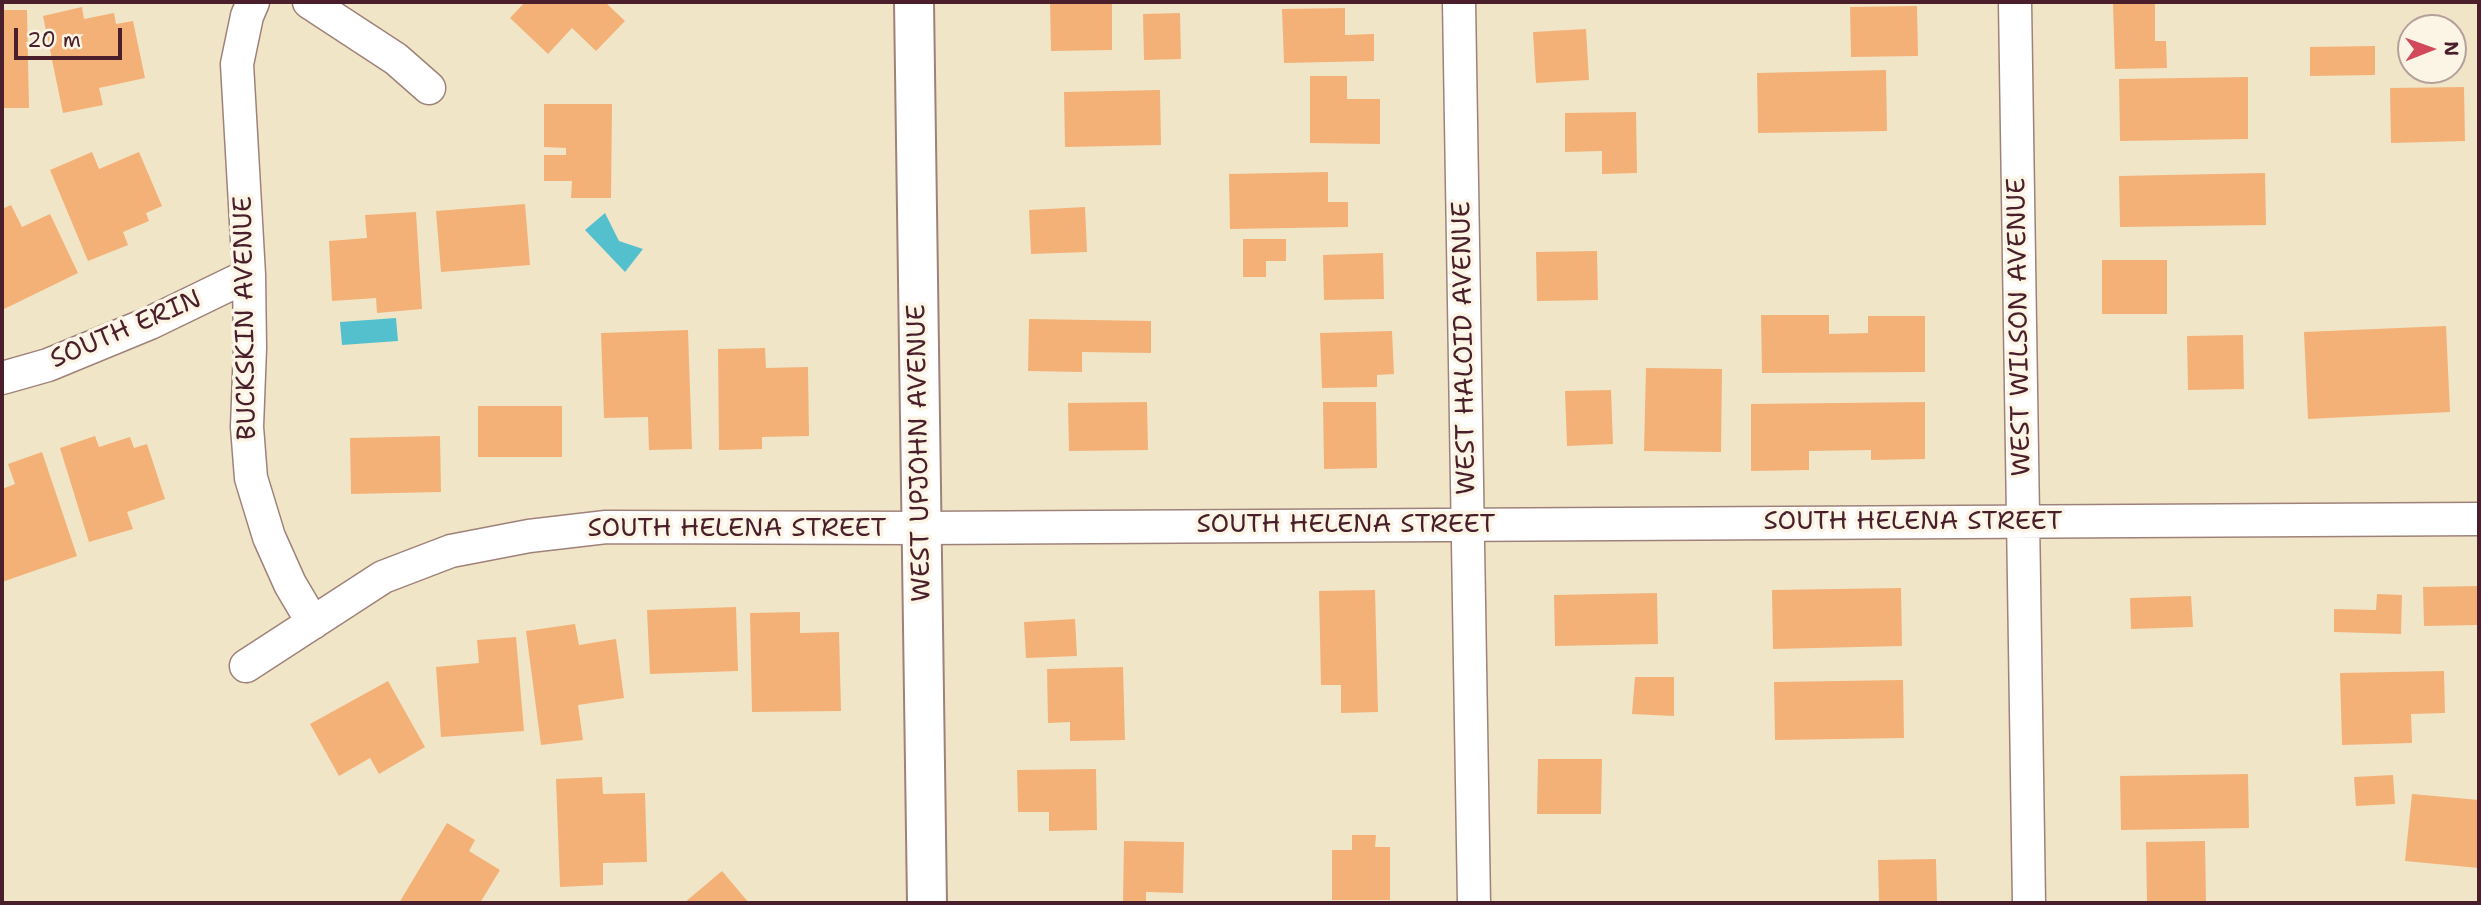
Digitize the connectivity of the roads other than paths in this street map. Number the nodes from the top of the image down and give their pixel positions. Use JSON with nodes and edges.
{"nodes":[{"id":1,"x":253,"y":2,"type":"edge"},
{"id":2,"x":309,"y":2,"type":"edge"},
{"id":3,"x":914,"y":2,"type":"edge"},
{"id":4,"x":1460,"y":2,"type":"edge"},
{"id":5,"x":2015,"y":2,"type":"edge"},
{"id":6,"x":429,"y":88,"type":"dead end"},
{"id":7,"x":249,"y":275,"type":"junction"},
{"id":8,"x":2,"y":379,"type":"edge"},
{"id":9,"x":2479,"y":519,"type":"edge"},
{"id":10,"x":2023,"y":522,"type":"junction"},
{"id":11,"x":1468,"y":524,"type":"junction"},
{"id":12,"x":921,"y":528,"type":"junction"},
{"id":13,"x":313,"y":623,"type":"junction"},
{"id":14,"x":246,"y":666,"type":"dead end"},
{"id":15,"x":927,"y":903,"type":"edge"},
{"id":16,"x":1474,"y":903,"type":"edge"},
{"id":17,"x":2029,"y":903,"type":"edge"}],
"edges":[{"from":1,"to":7,"type":"street","name":"BUCKSKIN AVENUE"},
{"from":2,"to":6,"type":"street"},
{"from":3,"to":12,"type":"main road","name":"WEST UPJOHN AVENUE"},
{"from":4,"to":11,"type":"street","name":"WEST HALOID AVENUE"},
{"from":5,"to":10,"type":"street","name":"WEST WILSON AVENUE"},
{"from":7,"to":8,"type":"street","name":"SOUTH ERIN"},
{"from":7,"to":13,"type":"street","name":"BUCKSKIN AVENUE"},
{"from":9,"to":10,"type":"street","name":"SOUTH HELENA STREET"},
{"from":10,"to":11,"type":"street","name":"SOUTH HELENA STREET"},
{"from":10,"to":17,"type":"street","name":"WEST WILSON AVENUE"},
{"from":11,"to":12,"type":"street","name":"SOUTH HELENA STREET"},
{"from":11,"to":16,"type":"street","name":"WEST HALOID AVENUE"},
{"from":12,"to":13,"type":"street","name":"SOUTH HELENA STREET"},
{"from":12,"to":15,"type":"main road","name":"WEST UPJOHN AVENUE"},
{"from":13,"to":14,"type":"street","name":"SOUTH HELENA STREET"}]}
